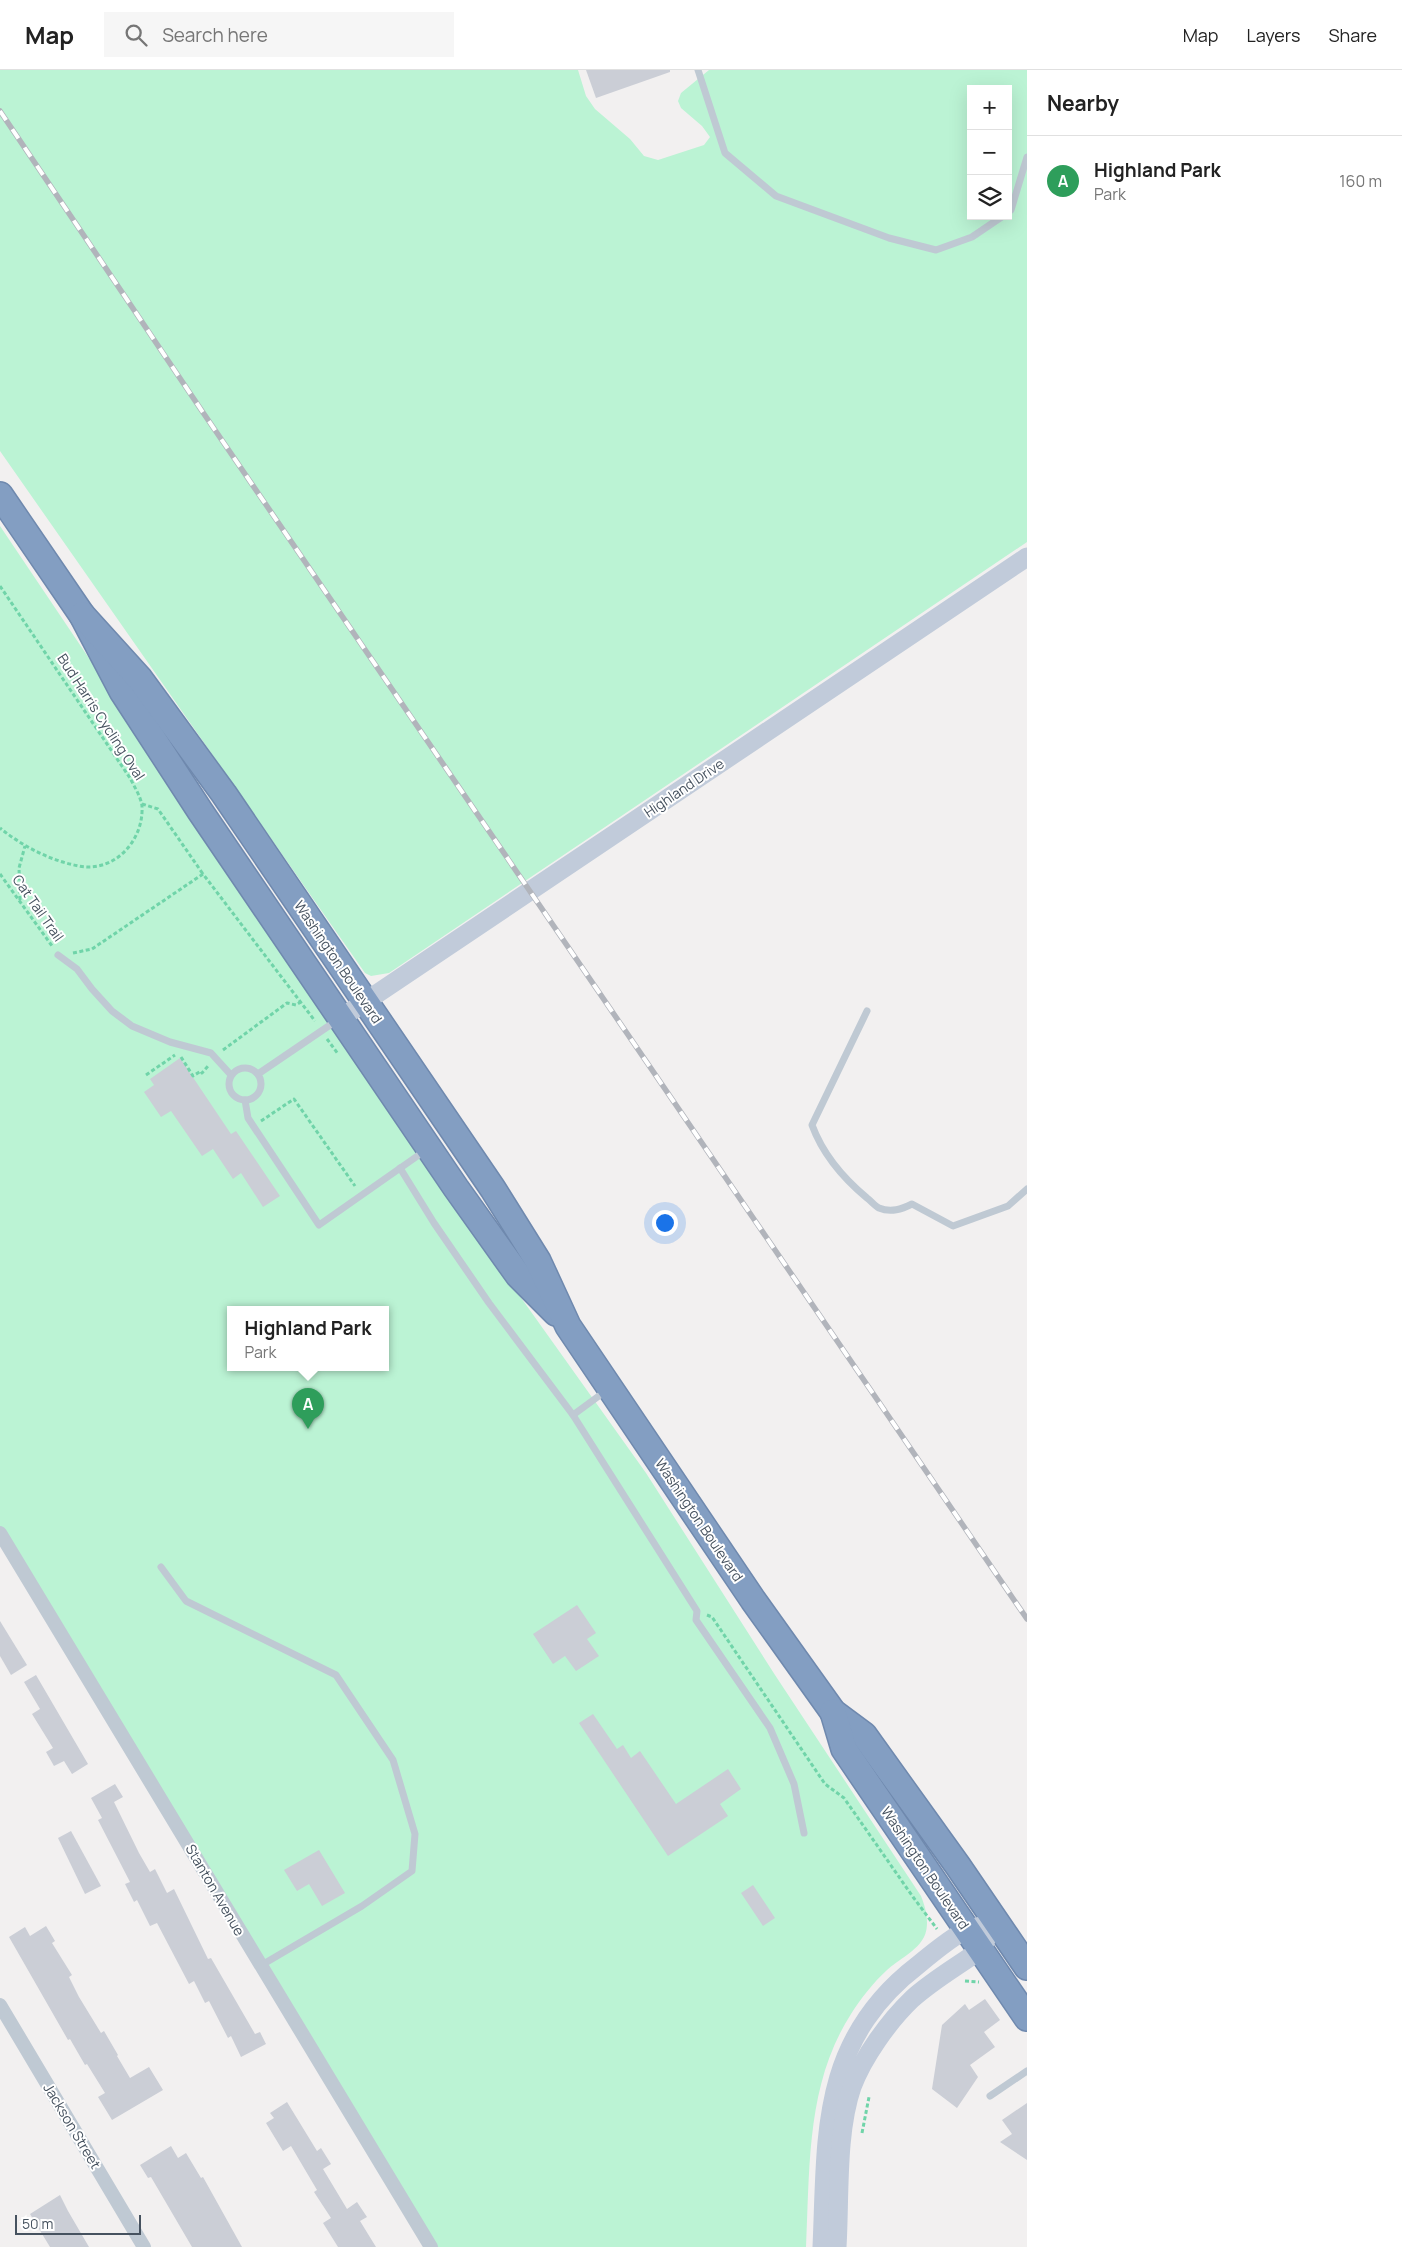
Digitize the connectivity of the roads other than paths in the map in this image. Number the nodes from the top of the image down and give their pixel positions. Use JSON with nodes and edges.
{"nodes":[{"id":1,"x":698,"y":70,"type":"edge"},
{"id":2,"x":1027,"y":157,"type":"edge"},
{"id":3,"x":1012,"y":207,"type":"edge"},
{"id":4,"x":997,"y":220,"type":"edge"},
{"id":5,"x":0,"y":495,"type":"edge"},
{"id":6,"x":1027,"y":557,"type":"edge"},
{"id":7,"x":82,"y":615,"type":"junction"},
{"id":8,"x":58,"y":956,"type":"road end"},
{"id":9,"x":365,"y":1002,"type":"junction"},
{"id":10,"x":867,"y":1011,"type":"dead end"},
{"id":11,"x":331,"y":1024,"type":"junction"},
{"id":12,"x":258,"y":1074,"type":"junction"},
{"id":13,"x":231,"y":1075,"type":"junction"},
{"id":14,"x":245,"y":1100,"type":"junction"},
{"id":15,"x":429,"y":1148,"type":"junction"},
{"id":16,"x":400,"y":1168,"type":"junction"},
{"id":17,"x":1027,"y":1189,"type":"edge"},
{"id":18,"x":568,"y":1326,"type":"junction"},
{"id":19,"x":610,"y":1388,"type":"junction"},
{"id":20,"x":573,"y":1415,"type":"junction"},
{"id":21,"x":0,"y":1533,"type":"edge"},
{"id":22,"x":161,"y":1567,"type":"dead end"},
{"id":23,"x":833,"y":1712,"type":"junction"},
{"id":24,"x":804,"y":1833,"type":"dead end"},
{"id":25,"x":997,"y":1923,"type":"junction"},
{"id":26,"x":965,"y":1946,"type":"junction"},
{"id":27,"x":260,"y":1966,"type":"junction"},
{"id":28,"x":1027,"y":1967,"type":"edge"},
{"id":29,"x":0,"y":2005,"type":"edge"},
{"id":30,"x":1027,"y":2018,"type":"edge"},
{"id":31,"x":1027,"y":2071,"type":"edge"},
{"id":32,"x":990,"y":2096,"type":"dead end"},
{"id":33,"x":144,"y":2247,"type":"edge"},
{"id":34,"x":431,"y":2247,"type":"edge"},
{"id":35,"x":822,"y":2247,"type":"edge"},
{"id":36,"x":837,"y":2247,"type":"edge"}],
"edges":[{"from":1,"to":4,"type":"lane"},
{"from":2,"to":3,"type":"lane"},
{"from":5,"to":7,"type":"highway","name":"Washington Boulevard"},
{"from":6,"to":9,"type":"street","name":"Highland Drive"},
{"from":7,"to":9,"type":"highway","name":"Washington Boulevard"},
{"from":7,"to":11,"type":"highway","name":"Washington Boulevard"},
{"from":8,"to":13,"type":"lane"},
{"from":9,"to":11,"type":"street","name":"Highland Drive"},
{"from":9,"to":18,"type":"highway","name":"Washington Boulevard"},
{"from":10,"to":17,"type":"lane"},
{"from":11,"to":12,"type":"lane"},
{"from":11,"to":15,"type":"highway","name":"Washington Boulevard"},
{"from":12,"to":13,"type":"lane"},
{"from":12,"to":14,"type":"lane"},
{"from":13,"to":14,"type":"lane"},
{"from":14,"to":16,"type":"lane"},
{"from":15,"to":16,"type":"lane"},
{"from":15,"to":18,"type":"highway","name":"Washington Boulevard"},
{"from":16,"to":20,"type":"lane"},
{"from":18,"to":19,"type":"highway","name":"Washington Boulevard"},
{"from":19,"to":20,"type":"lane"},
{"from":19,"to":23,"type":"highway","name":"Washington Boulevard"},
{"from":20,"to":24,"type":"lane"},
{"from":21,"to":27,"type":"street","name":"Stanton Avenue"},
{"from":22,"to":27,"type":"lane"},
{"from":23,"to":25,"type":"highway","name":"Washington Boulevard"},
{"from":23,"to":26,"type":"highway","name":"Washington Boulevard"},
{"from":25,"to":26,"type":"street"},
{"from":25,"to":28,"type":"highway","name":"Washington Boulevard"},
{"from":26,"to":30,"type":"highway","name":"Washington Boulevard"},
{"from":26,"to":35,"type":"street"},
{"from":26,"to":36,"type":"street"},
{"from":27,"to":34,"type":"street","name":"Stanton Avenue"},
{"from":29,"to":33,"type":"street","name":"Jackson Street"},
{"from":31,"to":32,"type":"lane"}]}
